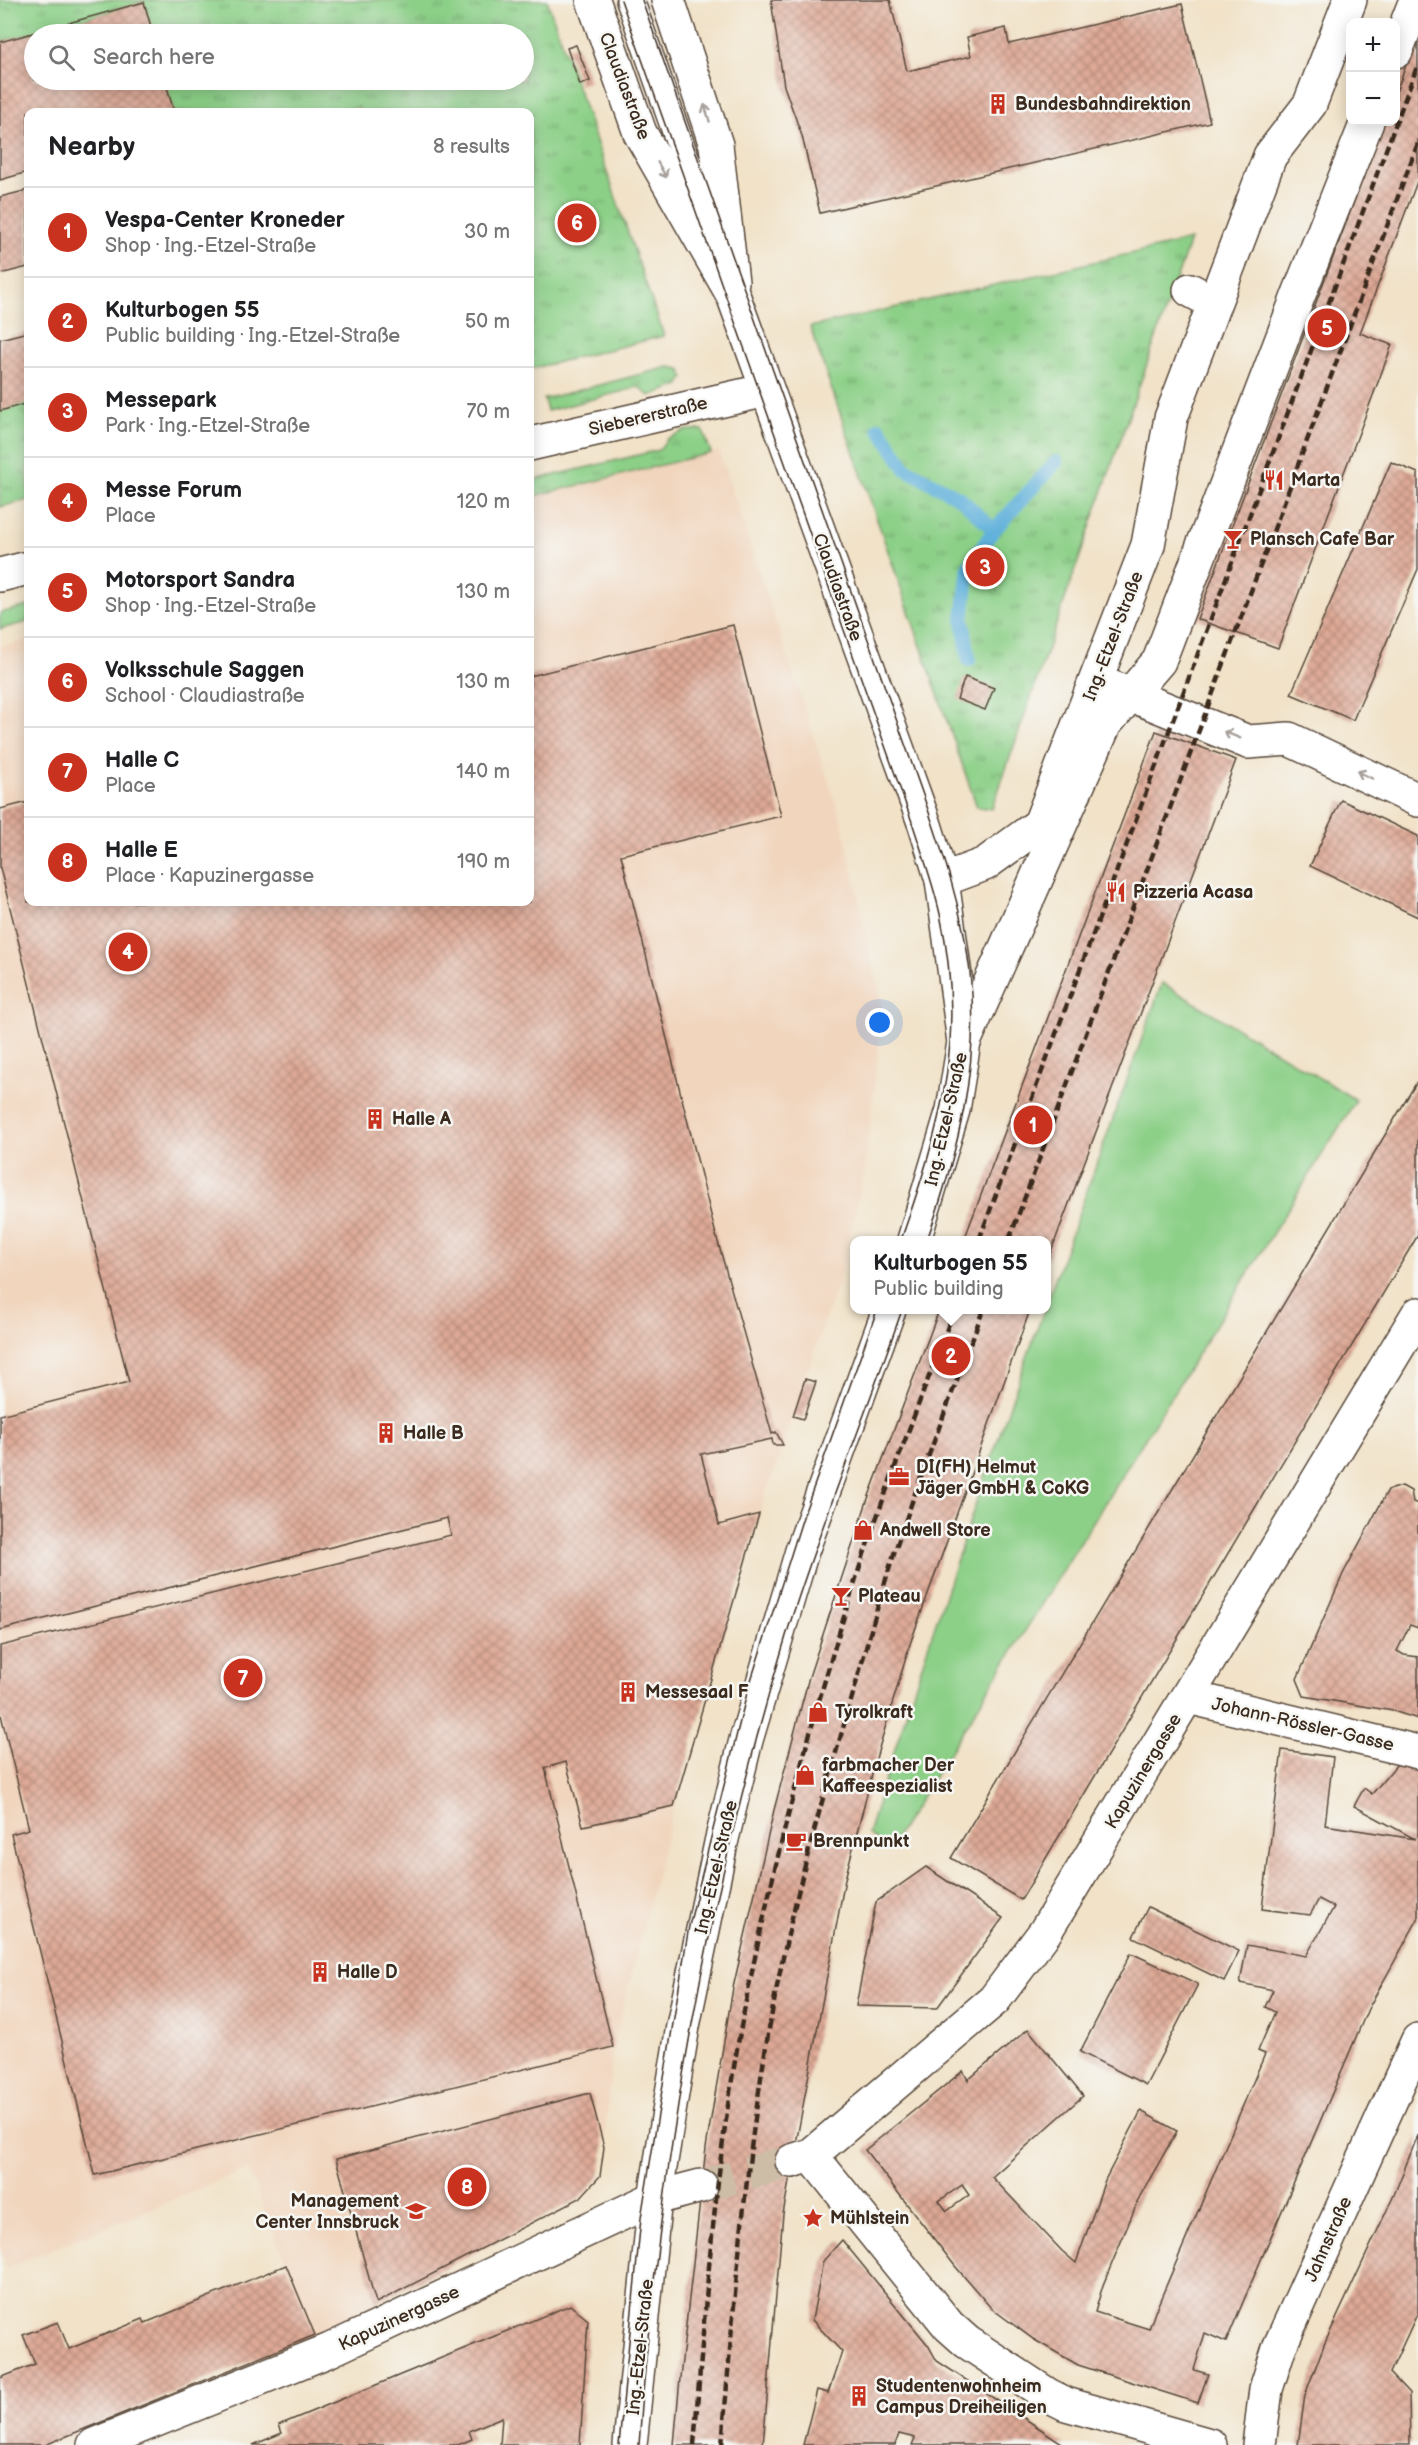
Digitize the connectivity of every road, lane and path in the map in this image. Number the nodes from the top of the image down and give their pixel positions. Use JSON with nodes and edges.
{"nodes":[{"id":1,"x":593,"y":0,"type":"edge"},
{"id":2,"x":630,"y":0,"type":"edge"},
{"id":3,"x":668,"y":0,"type":"edge"},
{"id":4,"x":1350,"y":0,"type":"edge"},
{"id":5,"x":1416,"y":0,"type":"edge"},
{"id":6,"x":1400,"y":39,"type":"edge"},
{"id":7,"x":1365,"y":126,"type":"edge"},
{"id":8,"x":733,"y":295,"type":"junction"},
{"id":9,"x":767,"y":390,"type":"junction"},
{"id":10,"x":534,"y":443,"type":"edge"},
{"id":11,"x":24,"y":569,"type":"edge"},
{"id":12,"x":0,"y":575,"type":"edge"},
{"id":13,"x":1096,"y":681,"type":"junction"},
{"id":14,"x":1418,"y":800,"type":"edge"},
{"id":15,"x":942,"y":880,"type":"junction"},
{"id":16,"x":964,"y":1042,"type":"junction"},
{"id":17,"x":915,"y":1236,"type":"edge"},
{"id":18,"x":888,"y":1314,"type":"edge"},
{"id":19,"x":1418,"y":1314,"type":"edge"},
{"id":20,"x":1188,"y":1697,"type":"junction"},
{"id":21,"x":1418,"y":1752,"type":"edge"},
{"id":22,"x":1418,"y":2040,"type":"edge"},
{"id":23,"x":701,"y":2186,"type":"tunnel mouth"},
{"id":24,"x":655,"y":2198,"type":"junction"},
{"id":25,"x":94,"y":2445,"type":"edge"},
{"id":26,"x":630,"y":2445,"type":"edge"},
{"id":27,"x":1210,"y":2445,"type":"edge"},
{"id":28,"x":1259,"y":2445,"type":"edge"}],
"edges":[{"from":1,"to":8,"type":"street","name":"Claudiastraße","one_way":true},
{"from":2,"to":8,"type":"lane","name":"Claudiastraße"},
{"from":8,"to":3,"type":"street","name":"Claudiastraße","one_way":true},
{"from":4,"to":13,"type":"street","name":"Ing.-Etzel-Straße"},
{"from":5,"to":6,"type":"street"},
{"from":7,"to":16,"type":"street"},
{"from":8,"to":9,"type":"street","name":"Claudiastraße"},
{"from":9,"to":10,"type":"street","name":"Siebererstraße"},
{"from":9,"to":15,"type":"street","name":"Claudiastraße"},
{"from":11,"to":12,"type":"street"},
{"from":14,"to":13,"type":"street","one_way":true},
{"from":13,"to":15,"type":"street","name":"Ing.-Etzel-Straße"},
{"from":15,"to":16,"type":"street","name":"Ing.-Etzel-Straße"},
{"from":16,"to":17,"type":"street","name":"Ing.-Etzel-Straße"},
{"from":18,"to":24,"type":"street","name":"Ing.-Etzel-Straße"},
{"from":19,"to":20,"type":"street","name":"Kapuzinergasse"},
{"from":20,"to":21,"type":"street","name":"Johann-Rössler-Gasse"},
{"from":20,"to":27,"type":"street","name":"Kapuzinergasse"},
{"from":22,"to":28,"type":"street","name":"Jahnstraße"},
{"from":23,"to":24,"type":"street","name":"Kapuzinergasse"},
{"from":24,"to":25,"type":"street","name":"Kapuzinergasse"},
{"from":24,"to":26,"type":"street","name":"Ing.-Etzel-Straße"}]}
